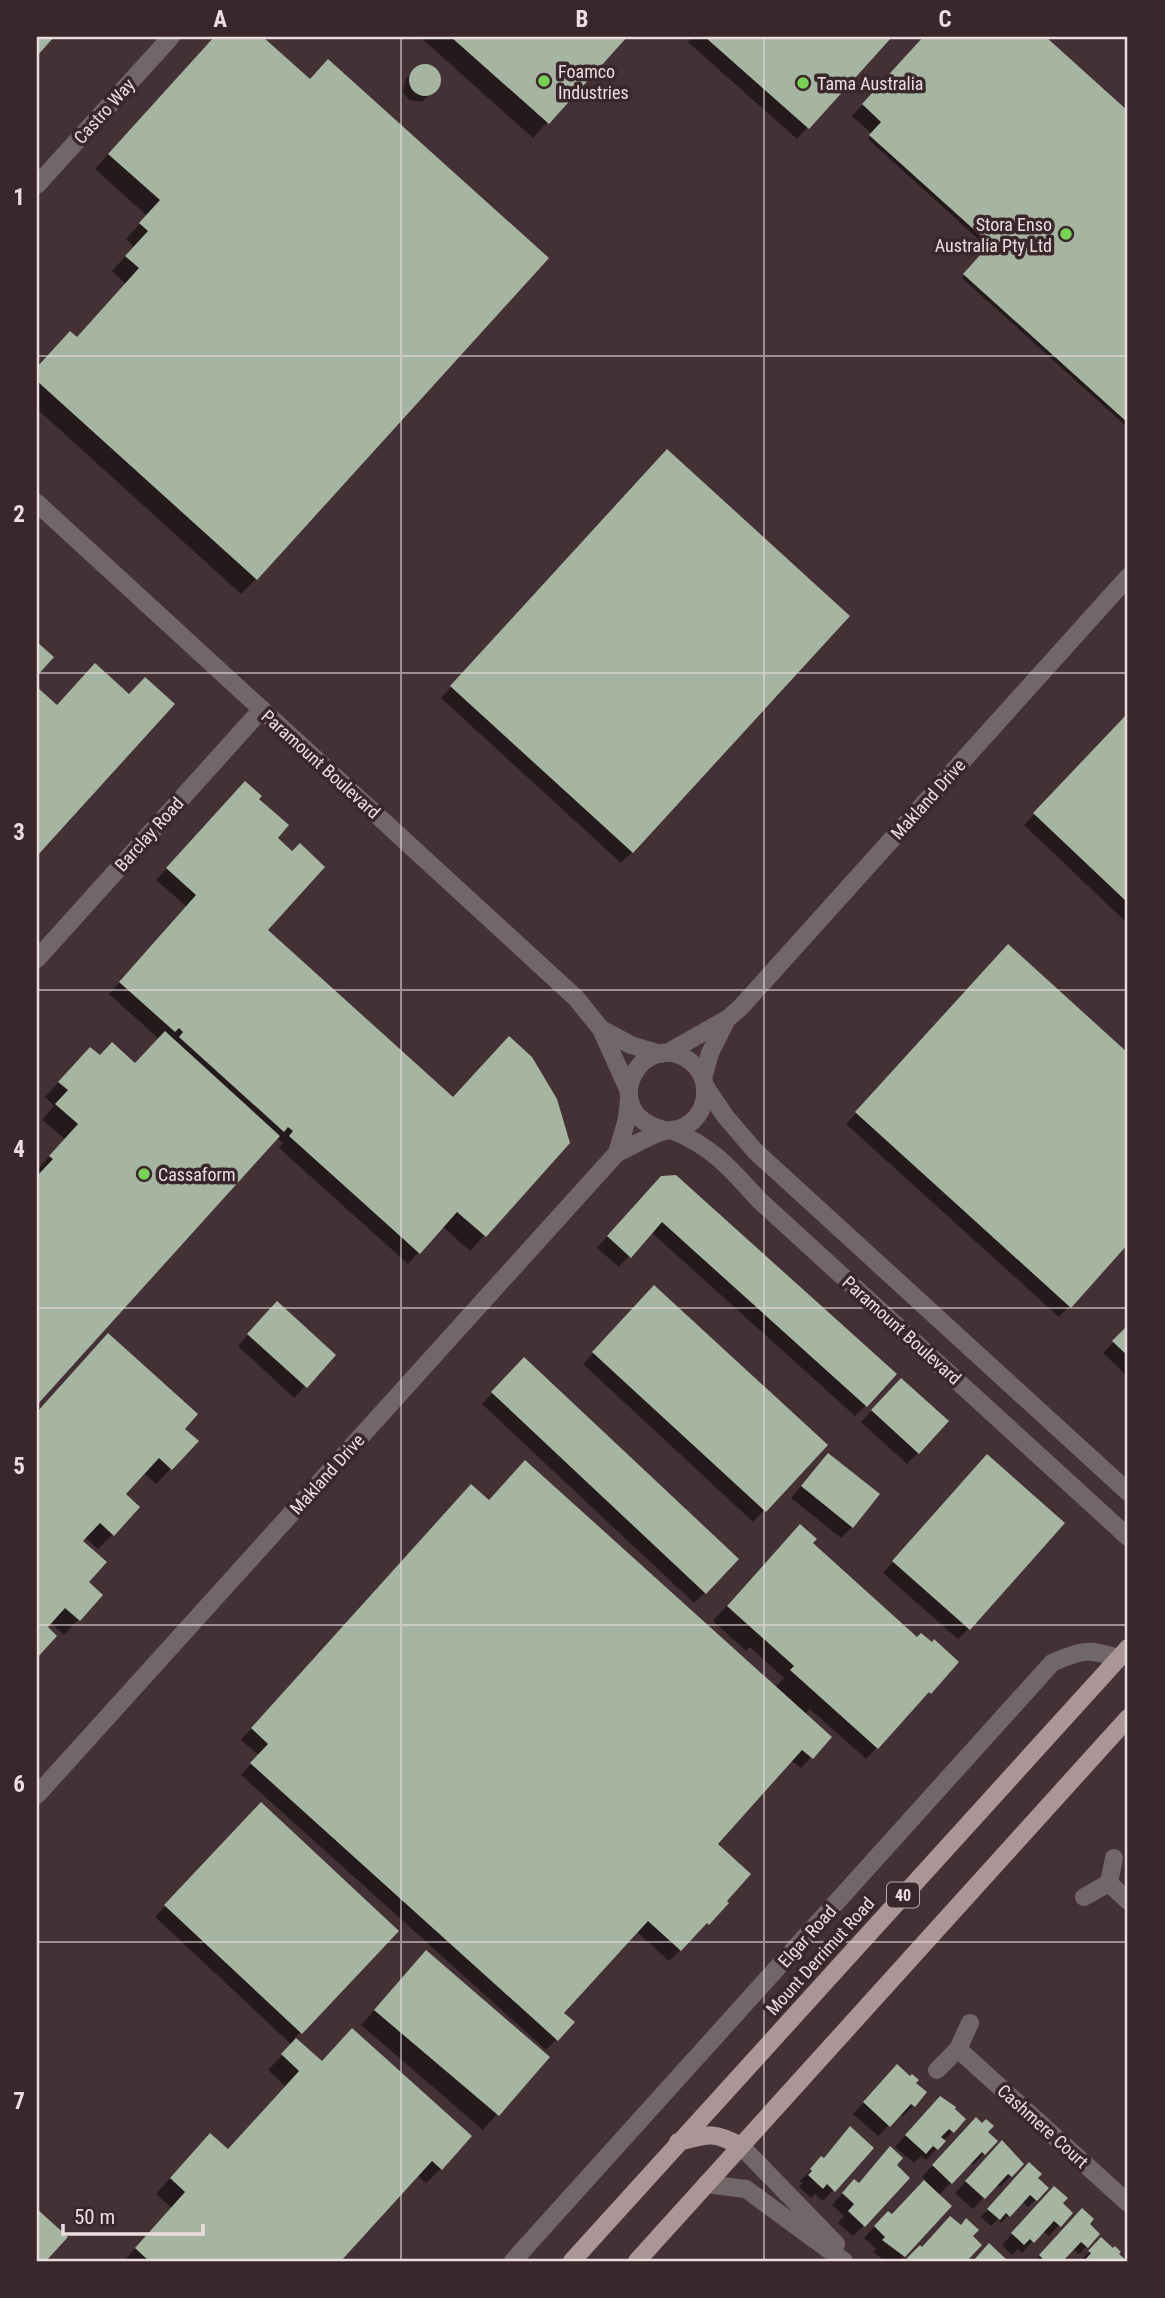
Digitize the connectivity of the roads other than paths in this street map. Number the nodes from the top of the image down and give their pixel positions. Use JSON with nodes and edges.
{"nodes":[{"id":1,"x":171,"y":37,"type":"edge"},
{"id":2,"x":37,"y":185,"type":"edge"},
{"id":3,"x":37,"y":503,"type":"edge"},
{"id":4,"x":1128,"y":577,"type":"edge"},
{"id":5,"x":262,"y":709,"type":"junction"},
{"id":6,"x":37,"y":959,"type":"edge"},
{"id":7,"x":727,"y":1019,"type":"junction"},
{"id":8,"x":601,"y":1029,"type":"junction"},
{"id":9,"x":664,"y":1053,"type":"junction"},
{"id":10,"x":704,"y":1082,"type":"junction"},
{"id":11,"x":629,"y":1094,"type":"junction"},
{"id":12,"x":668,"y":1130,"type":"junction"},
{"id":13,"x":617,"y":1153,"type":"junction"},
{"id":14,"x":1126,"y":1489,"type":"edge"},
{"id":15,"x":1128,"y":1537,"type":"edge"},
{"id":16,"x":1124,"y":1653,"type":"edge"},
{"id":17,"x":1128,"y":1718,"type":"edge"},
{"id":18,"x":37,"y":1795,"type":"edge"},
{"id":19,"x":1114,"y":1858,"type":"dead end"},
{"id":20,"x":1109,"y":1883,"type":"junction"},
{"id":21,"x":1084,"y":1898,"type":"dead end"},
{"id":22,"x":1128,"y":1901,"type":"edge"},
{"id":23,"x":971,"y":2023,"type":"dead end"},
{"id":24,"x":958,"y":2049,"type":"junction"},
{"id":25,"x":937,"y":2070,"type":"dead end"},
{"id":26,"x":678,"y":2142,"type":"junction"},
{"id":27,"x":741,"y":2146,"type":"junction"},
{"id":28,"x":706,"y":2184,"type":"junction"},
{"id":29,"x":1128,"y":2203,"type":"edge"},
{"id":30,"x":513,"y":2261,"type":"edge"},
{"id":31,"x":572,"y":2261,"type":"edge"},
{"id":32,"x":637,"y":2261,"type":"edge"},
{"id":33,"x":844,"y":2261,"type":"edge"},
{"id":34,"x":852,"y":2261,"type":"edge"}],
"edges":[{"from":1,"to":2,"type":"street","name":"Castro Way"},
{"from":3,"to":5,"type":"street","name":"Paramount Boulevard"},
{"from":4,"to":7,"type":"street","name":"Makland Drive"},
{"from":5,"to":6,"type":"street","name":"Barclay Road"},
{"from":5,"to":8,"type":"street","name":"Paramount Boulevard"},
{"from":7,"to":9,"type":"street","name":"Makland Drive"},
{"from":7,"to":10,"type":"street","name":"Makland Drive"},
{"from":8,"to":9,"type":"street","name":"Paramount Boulevard"},
{"from":8,"to":11,"type":"street","name":"Paramount Boulevard"},
{"from":9,"to":10,"type":"street"},
{"from":9,"to":11,"type":"street"},
{"from":10,"to":12,"type":"street"},
{"from":10,"to":14,"type":"street","name":"Paramount Boulevard"},
{"from":11,"to":12,"type":"street"},
{"from":11,"to":13,"type":"street","name":"Makland Drive"},
{"from":12,"to":13,"type":"street","name":"Makland Drive"},
{"from":12,"to":15,"type":"street","name":"Paramount Boulevard"},
{"from":13,"to":18,"type":"street","name":"Makland Drive"},
{"from":16,"to":26,"type":"main road","name":"Mount Derrimut Road","number":"40"},
{"from":16,"to":30,"type":"street","name":"Elgar Road"},
{"from":17,"to":27,"type":"main road"},
{"from":19,"to":20,"type":"street"},
{"from":20,"to":21,"type":"street"},
{"from":20,"to":22,"type":"street"},
{"from":23,"to":24,"type":"street"},
{"from":24,"to":25,"type":"street"},
{"from":24,"to":29,"type":"street","name":"Cashmere Court"},
{"from":26,"to":27,"type":"main road"},
{"from":26,"to":31,"type":"main road","name":"Mount Derrimut Road","number":"40"},
{"from":27,"to":28,"type":"main road"},
{"from":27,"to":34,"type":"street"},
{"from":28,"to":32,"type":"main road"},
{"from":28,"to":33,"type":"street"}]}
